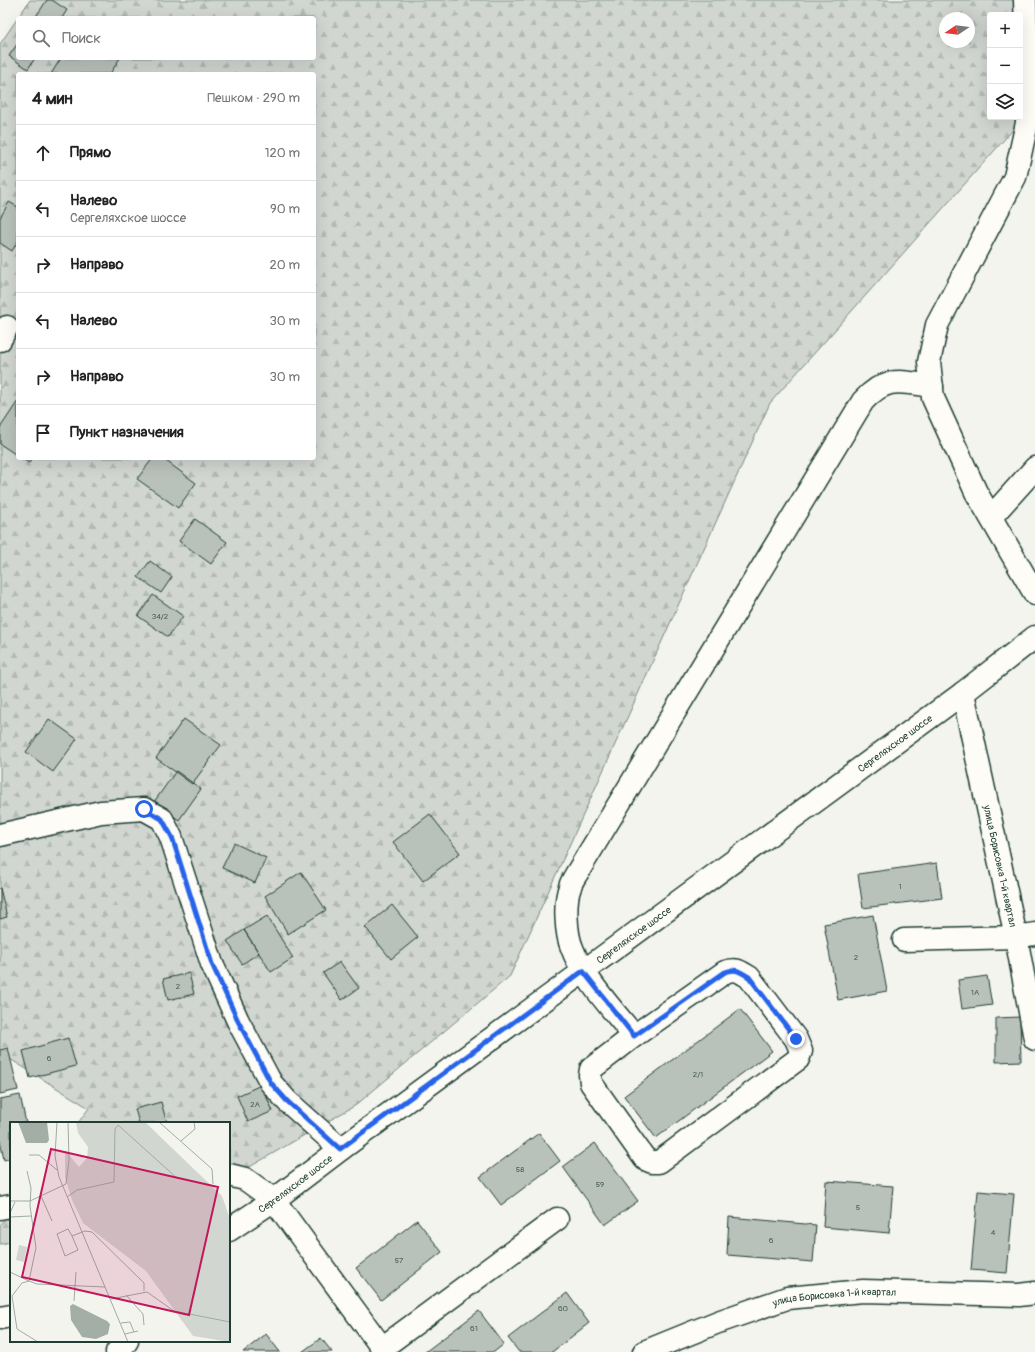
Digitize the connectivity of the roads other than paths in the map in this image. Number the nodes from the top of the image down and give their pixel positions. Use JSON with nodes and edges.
{"nodes":[{"id":1,"x":1025,"y":0,"type":"edge"},
{"id":2,"x":932,"y":386,"type":"junction"},
{"id":3,"x":1035,"y":468,"type":"edge"},
{"id":4,"x":991,"y":517,"type":"junction"},
{"id":5,"x":1035,"y":594,"type":"edge"},
{"id":6,"x":1035,"y":637,"type":"edge"},
{"id":7,"x":963,"y":692,"type":"junction"},
{"id":8,"x":0,"y":835,"type":"edge"},
{"id":9,"x":1026,"y":936,"type":"edge"},
{"id":10,"x":904,"y":940,"type":"dead end"},
{"id":11,"x":583,"y":971,"type":"junction"},
{"id":12,"x":634,"y":1036,"type":"junction"},
{"id":13,"x":1035,"y":1039,"type":"edge"},
{"id":14,"x":340,"y":1149,"type":"junction"},
{"id":15,"x":230,"y":1175,"type":"edge"},
{"id":16,"x":274,"y":1200,"type":"junction"},
{"id":17,"x":10,"y":1206,"type":"edge"},
{"id":18,"x":0,"y":1208,"type":"edge"},
{"id":19,"x":557,"y":1218,"type":"dead end"},
{"id":20,"x":230,"y":1229,"type":"edge"},
{"id":21,"x":1035,"y":1293,"type":"edge"},
{"id":22,"x":10,"y":1316,"type":"edge"},
{"id":23,"x":0,"y":1318,"type":"edge"},
{"id":24,"x":126,"y":1342,"type":"edge"},
{"id":25,"x":383,"y":1350,"type":"edge"},
{"id":26,"x":117,"y":1352,"type":"edge"},
{"id":27,"x":644,"y":1352,"type":"edge"}],
"edges":[{"from":1,"to":2,"type":"street"},
{"from":2,"to":4,"type":"street"},
{"from":2,"to":11,"type":"street"},
{"from":3,"to":4,"type":"street"},
{"from":4,"to":5,"type":"street"},
{"from":6,"to":7,"type":"street","name":"Сергеляхское шоссе"},
{"from":7,"to":9,"type":"street","name":"улица Борисовка 1-й квартал"},
{"from":7,"to":11,"type":"street","name":"Сергеляхское шоссе"},
{"from":8,"to":14,"type":"street"},
{"from":9,"to":10,"type":"street"},
{"from":9,"to":13,"type":"street","name":"улица Борисовка 1-й квартал"},
{"from":11,"to":12,"type":"street"},
{"from":11,"to":14,"type":"street","name":"Сергеляхское шоссе"},
{"from":12,"to":12,"type":"street"},
{"from":14,"to":16,"type":"street","name":"Сергеляхское шоссе"},
{"from":15,"to":16,"type":"street"},
{"from":16,"to":20,"type":"street","name":"Сергеляхское шоссе"},
{"from":16,"to":25,"type":"street"},
{"from":17,"to":18,"type":"street"},
{"from":19,"to":25,"type":"street"},
{"from":21,"to":27,"type":"street","name":"улица Борисовка 1-й квартал"},
{"from":22,"to":23,"type":"street"},
{"from":24,"to":26,"type":"street"}]}
